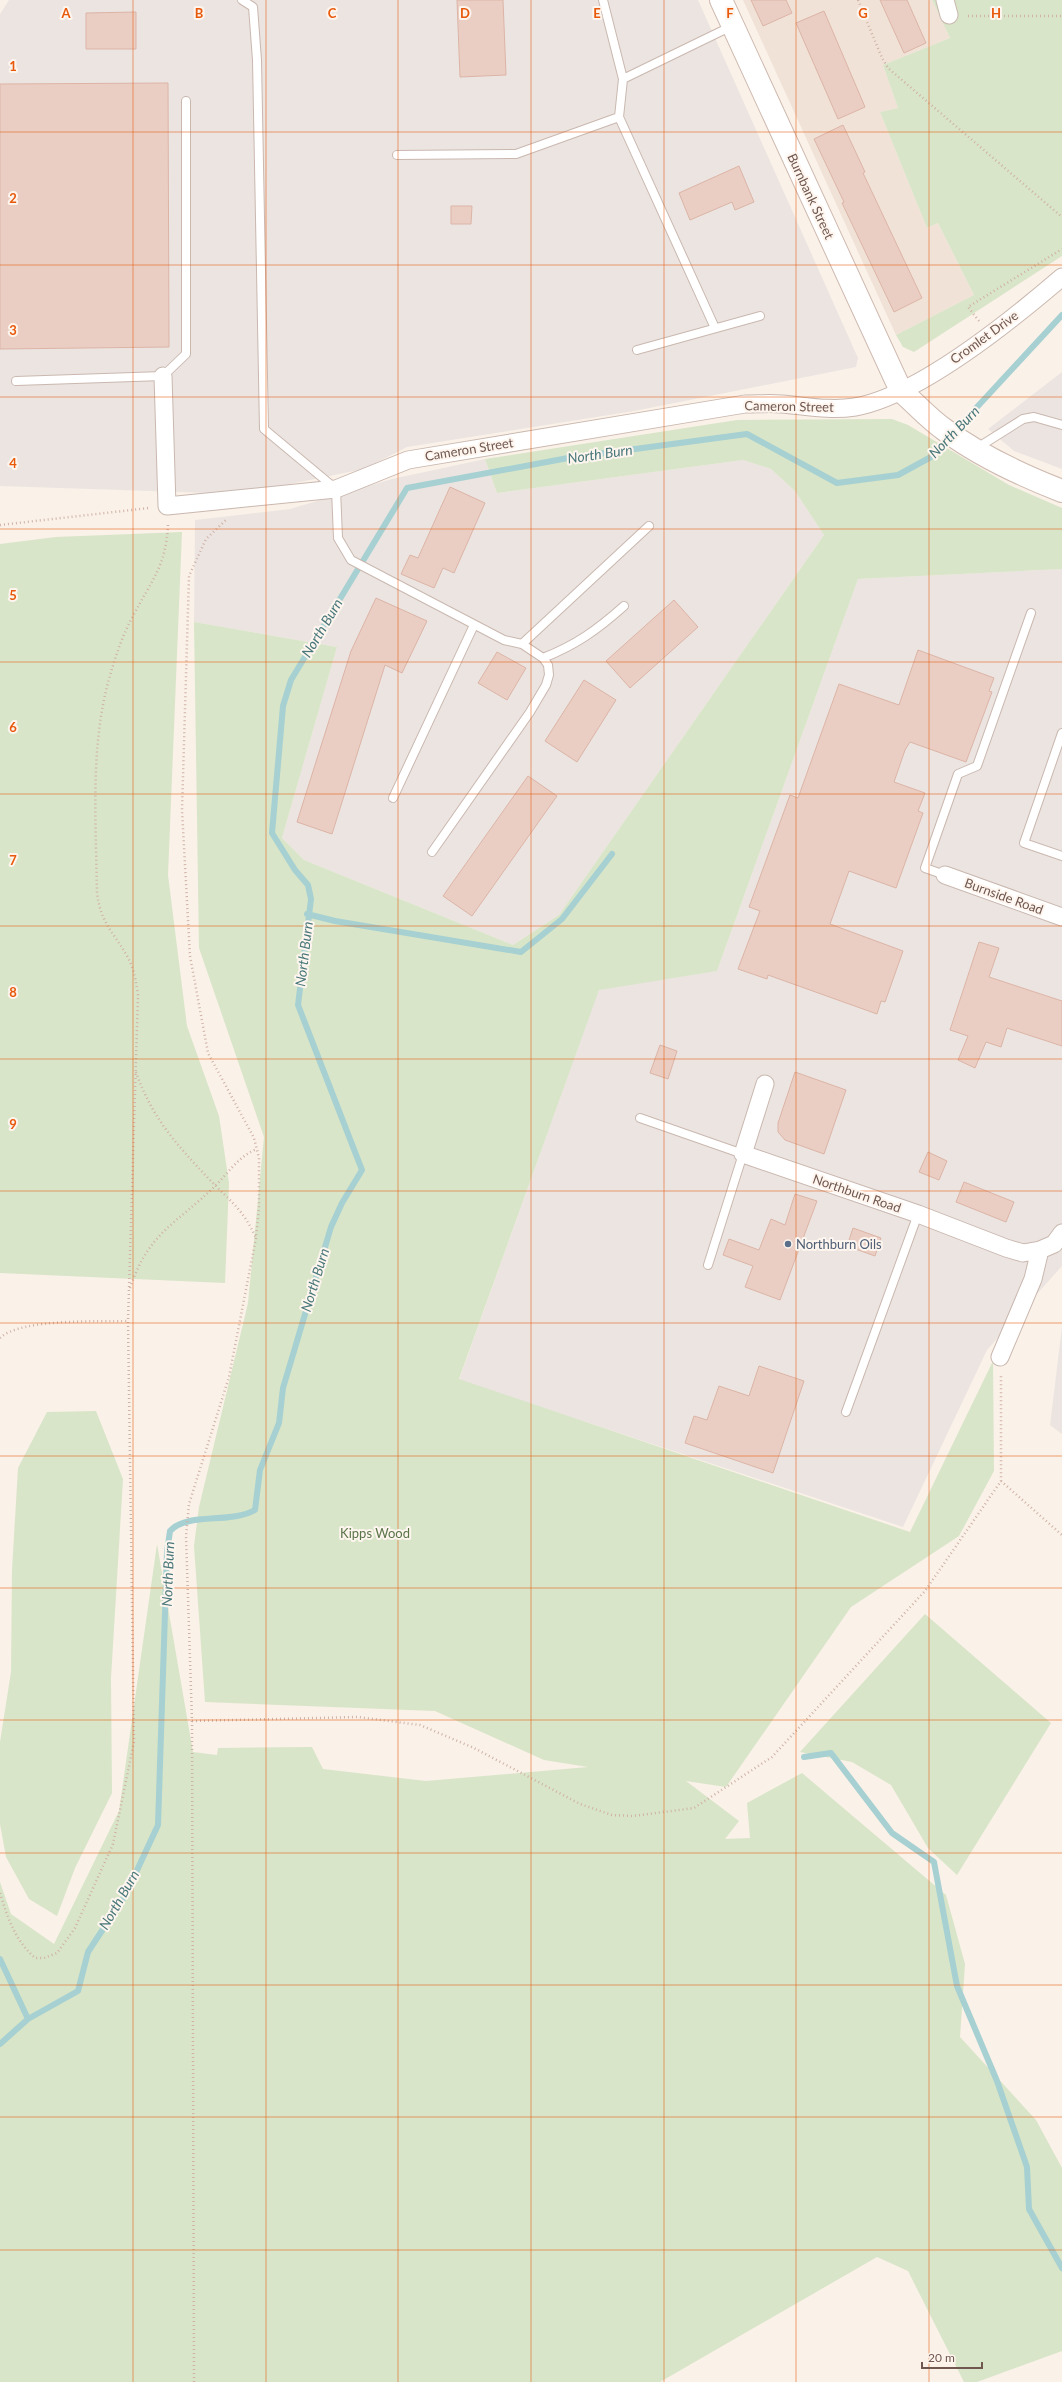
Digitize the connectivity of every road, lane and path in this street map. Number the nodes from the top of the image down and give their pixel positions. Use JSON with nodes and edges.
{"nodes":[{"id":1,"x":242,"y":0,"type":"edge"},
{"id":2,"x":603,"y":0,"type":"edge"},
{"id":3,"x":721,"y":0,"type":"edge"},
{"id":4,"x":858,"y":0,"type":"edge"},
{"id":5,"x":947,"y":7,"type":"edge"},
{"id":6,"x":1062,"y":16,"type":"edge"},
{"id":7,"x":733,"y":25,"type":"junction"},
{"id":8,"x":623,"y":79,"type":"junction"},
{"id":9,"x":186,"y":101,"type":"dead end"},
{"id":10,"x":620,"y":117,"type":"junction"},
{"id":11,"x":397,"y":156,"type":"dead end"},
{"id":12,"x":1062,"y":217,"type":"edge"},
{"id":13,"x":1062,"y":249,"type":"edge"},
{"id":14,"x":1062,"y":277,"type":"edge"},
{"id":15,"x":760,"y":316,"type":"dead end"},
{"id":16,"x":715,"y":328,"type":"junction"},
{"id":17,"x":990,"y":333,"type":"junction"},
{"id":18,"x":637,"y":350,"type":"dead end"},
{"id":19,"x":163,"y":376,"type":"junction"},
{"id":20,"x":16,"y":381,"type":"dead end"},
{"id":21,"x":901,"y":391,"type":"junction"},
{"id":22,"x":1062,"y":425,"type":"edge"},
{"id":23,"x":959,"y":440,"type":"junction"},
{"id":24,"x":336,"y":489,"type":"junction"},
{"id":25,"x":1062,"y":491,"type":"edge"},
{"id":26,"x":248,"y":499,"type":"junction"},
{"id":27,"x":167,"y":506,"type":"junction"},
{"id":28,"x":0,"y":525,"type":"edge"},
{"id":29,"x":649,"y":526,"type":"dead end"},
{"id":30,"x":624,"y":606,"type":"dead end"},
{"id":31,"x":1031,"y":613,"type":"dead end"},
{"id":32,"x":474,"y":625,"type":"junction"},
{"id":33,"x":522,"y":644,"type":"junction"},
{"id":34,"x":543,"y":658,"type":"junction"},
{"id":35,"x":1062,"y":733,"type":"edge"},
{"id":36,"x":393,"y":798,"type":"dead end"},
{"id":37,"x":432,"y":852,"type":"dead end"},
{"id":38,"x":1062,"y":856,"type":"edge"},
{"id":39,"x":945,"y":875,"type":"joint"},
{"id":40,"x":1062,"y":917,"type":"edge"},
{"id":41,"x":136,"y":1070,"type":"junction"},
{"id":42,"x":765,"y":1084,"type":"dead end"},
{"id":43,"x":640,"y":1118,"type":"dead end"},
{"id":44,"x":257,"y":1149,"type":"junction"},
{"id":45,"x":743,"y":1154,"type":"junction"},
{"id":46,"x":216,"y":1186,"type":"junction"},
{"id":47,"x":918,"y":1214,"type":"junction"},
{"id":48,"x":1062,"y":1233,"type":"edge"},
{"id":49,"x":256,"y":1238,"type":"junction"},
{"id":50,"x":1040,"y":1250,"type":"junction"},
{"id":51,"x":708,"y":1265,"type":"dead end"},
{"id":52,"x":129,"y":1290,"type":"junction"},
{"id":53,"x":128,"y":1321,"type":"junction"},
{"id":54,"x":0,"y":1338,"type":"edge"},
{"id":55,"x":1000,"y":1357,"type":"joint"},
{"id":56,"x":846,"y":1412,"type":"dead end"},
{"id":57,"x":1001,"y":1481,"type":"junction"},
{"id":58,"x":1062,"y":1535,"type":"edge"},
{"id":59,"x":192,"y":1722,"type":"junction"},
{"id":60,"x":0,"y":1893,"type":"edge"},
{"id":61,"x":194,"y":2382,"type":"edge"}],
"edges":[{"from":1,"to":24,"type":"lane"},
{"from":2,"to":8,"type":"lane"},
{"from":3,"to":7,"type":"main road","name":"Burnbank Street"},
{"from":4,"to":12,"type":"path"},
{"from":5,"to":6,"type":"path"},
{"from":7,"to":8,"type":"lane"},
{"from":7,"to":21,"type":"main road","name":"Burnbank Street"},
{"from":8,"to":10,"type":"lane"},
{"from":9,"to":19,"type":"lane"},
{"from":10,"to":11,"type":"lane"},
{"from":10,"to":16,"type":"lane"},
{"from":13,"to":17,"type":"path"},
{"from":14,"to":17,"type":"street","name":"Cromlet Drive"},
{"from":15,"to":16,"type":"lane"},
{"from":16,"to":18,"type":"lane"},
{"from":17,"to":21,"type":"street","name":"Cromlet Drive"},
{"from":19,"to":20,"type":"lane"},
{"from":19,"to":27,"type":"street"},
{"from":21,"to":23,"type":"main road"},
{"from":21,"to":24,"type":"street","name":"Cameron Street"},
{"from":22,"to":23,"type":"lane"},
{"from":23,"to":25,"type":"main road"},
{"from":24,"to":26,"type":"street","name":"Cameron Street"},
{"from":24,"to":32,"type":"lane"},
{"from":26,"to":27,"type":"street","name":"Cameron Street"},
{"from":26,"to":44,"type":"path"},
{"from":27,"to":28,"type":"path"},
{"from":27,"to":41,"type":"path"},
{"from":29,"to":33,"type":"lane"},
{"from":30,"to":34,"type":"lane"},
{"from":31,"to":39,"type":"lane"},
{"from":32,"to":33,"type":"lane"},
{"from":32,"to":36,"type":"lane"},
{"from":33,"to":34,"type":"lane"},
{"from":34,"to":37,"type":"lane"},
{"from":35,"to":38,"type":"lane"},
{"from":39,"to":40,"type":"street","name":"Burnside Road"},
{"from":41,"to":46,"type":"path"},
{"from":41,"to":52,"type":"path"},
{"from":42,"to":45,"type":"street"},
{"from":43,"to":45,"type":"lane"},
{"from":44,"to":46,"type":"path"},
{"from":44,"to":49,"type":"path"},
{"from":45,"to":47,"type":"street","name":"Northburn Road"},
{"from":45,"to":51,"type":"lane"},
{"from":46,"to":49,"type":"path"},
{"from":46,"to":52,"type":"path"},
{"from":47,"to":50,"type":"street","name":"Northburn Road"},
{"from":47,"to":56,"type":"lane"},
{"from":48,"to":50,"type":"street","name":"Northburn Road"},
{"from":49,"to":59,"type":"path"},
{"from":50,"to":55,"type":"street"},
{"from":52,"to":53,"type":"path"},
{"from":53,"to":54,"type":"path"},
{"from":53,"to":60,"type":"path"},
{"from":55,"to":57,"type":"path"},
{"from":57,"to":58,"type":"path"},
{"from":57,"to":59,"type":"path"},
{"from":59,"to":61,"type":"path"}]}
